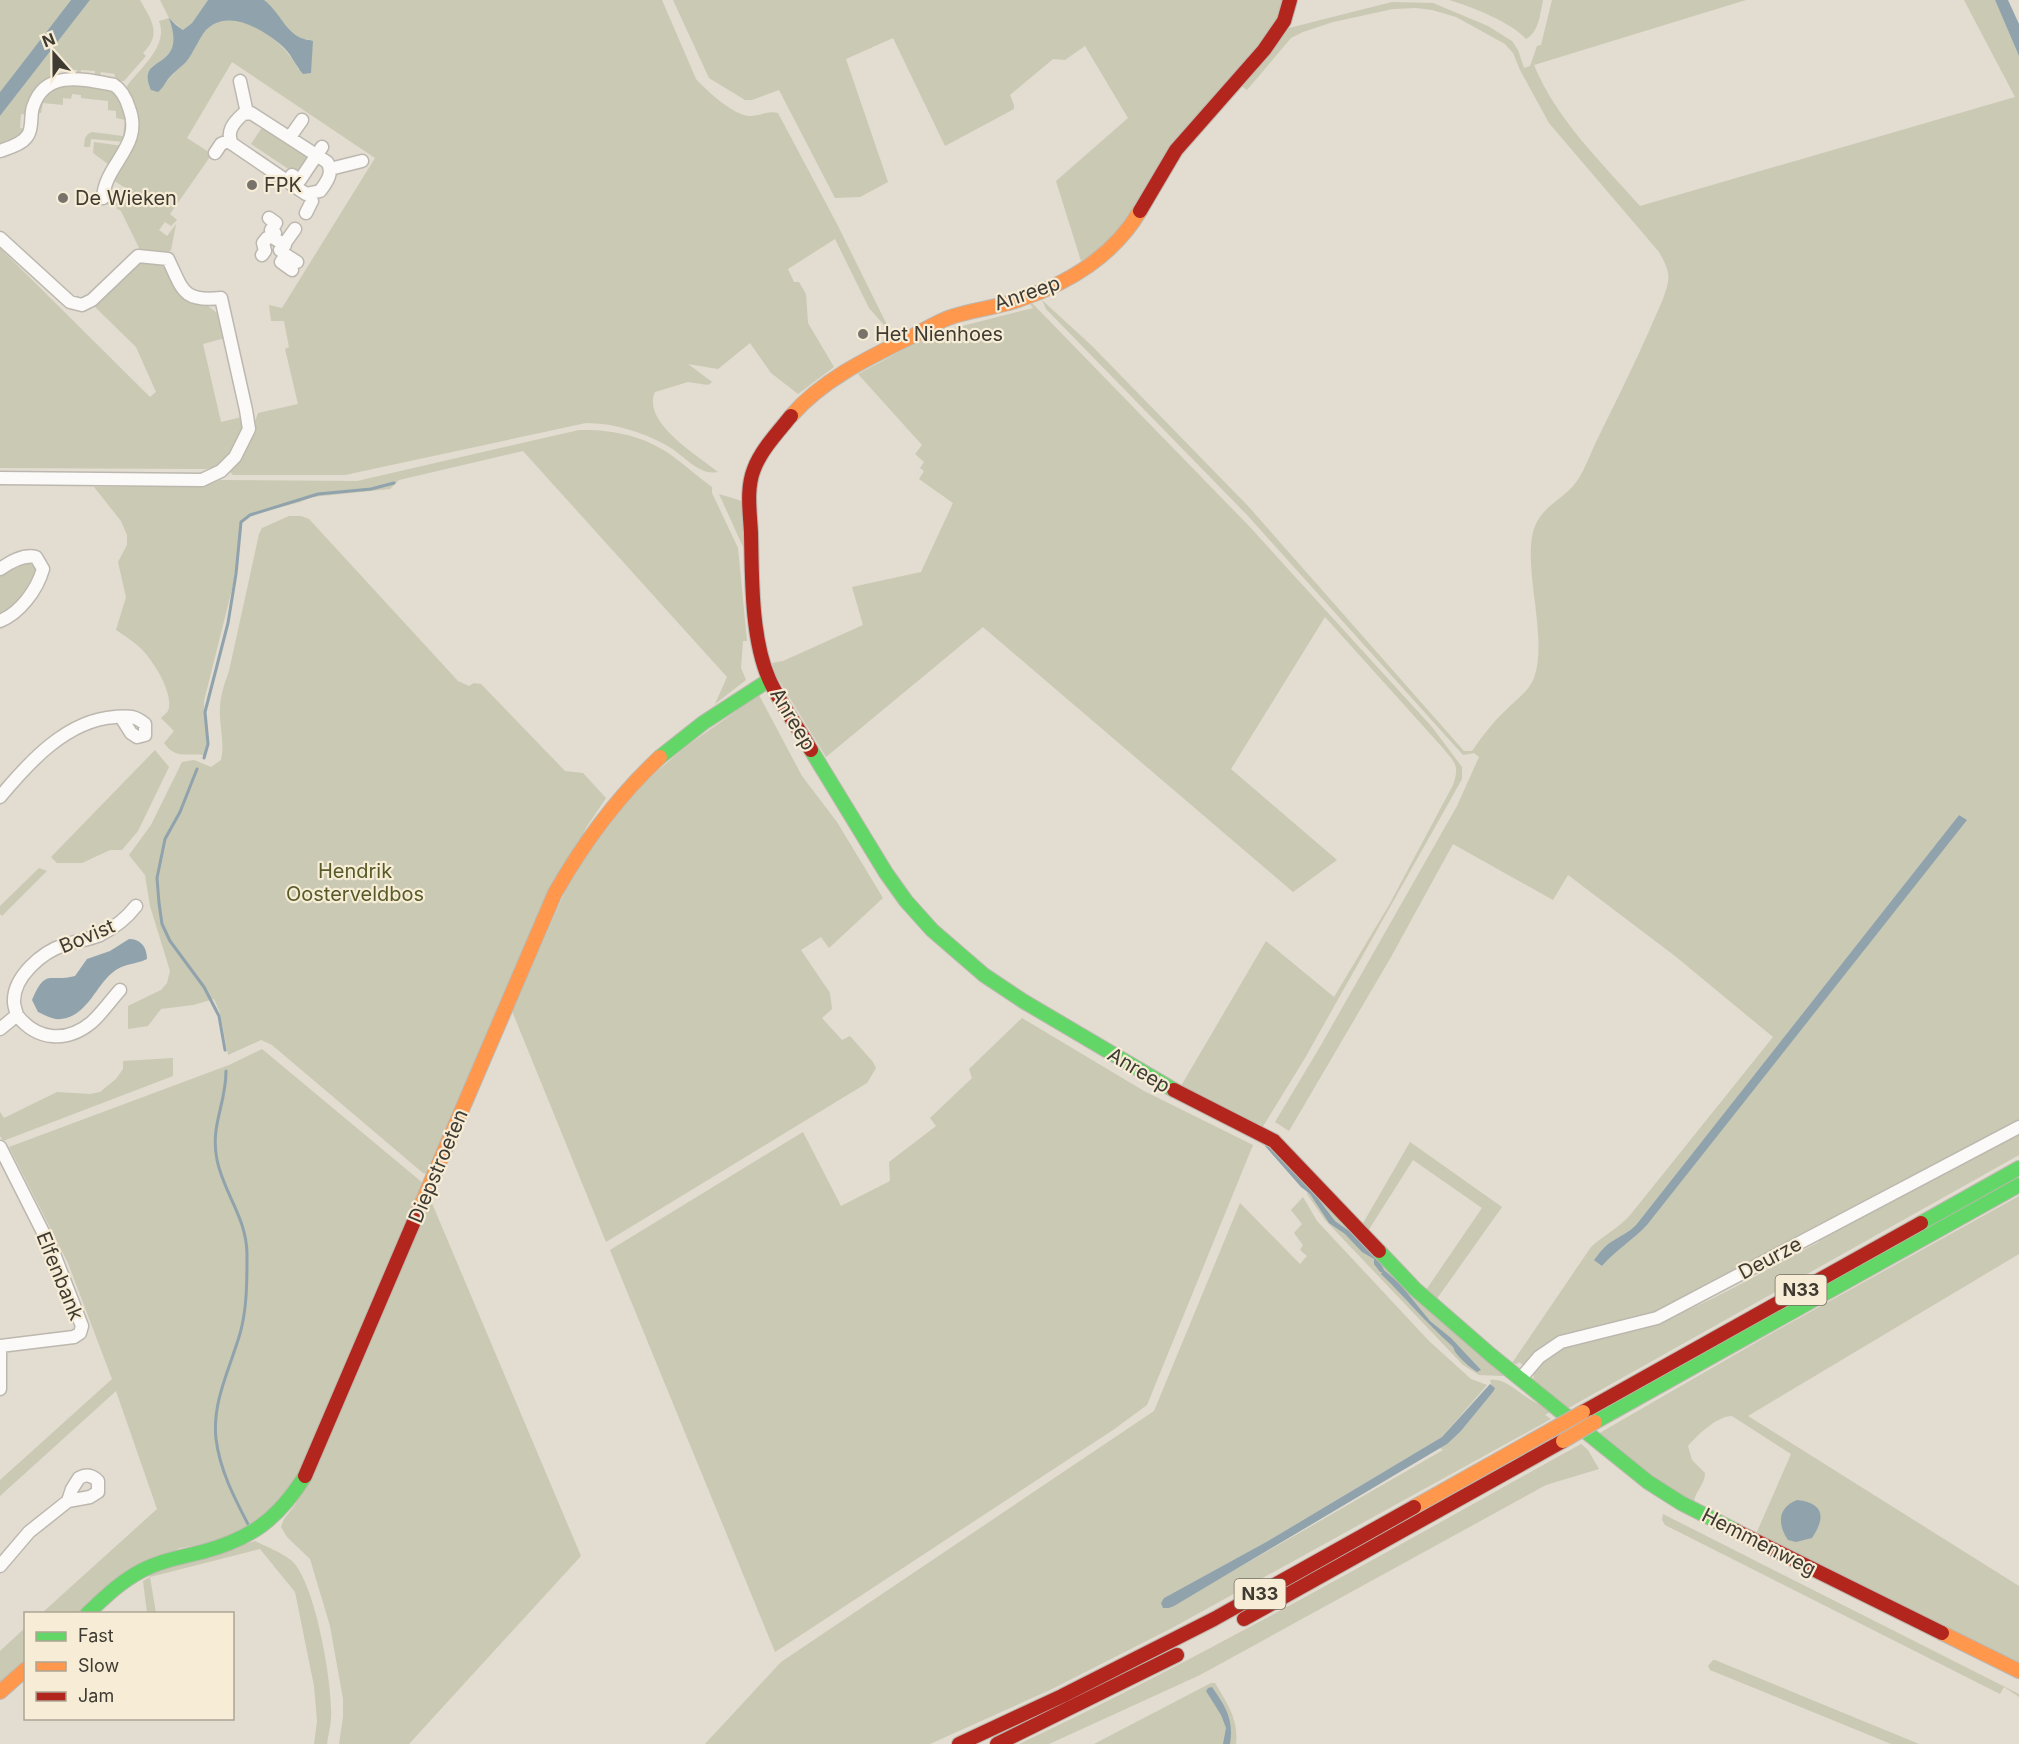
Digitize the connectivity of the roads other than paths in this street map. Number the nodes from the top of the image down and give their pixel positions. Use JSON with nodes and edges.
{"nodes":[{"id":1,"x":1290,"y":0,"type":"edge"},
{"id":2,"x":240,"y":81,"type":"dead end"},
{"id":3,"x":247,"y":113,"type":"junction"},
{"id":4,"x":302,"y":120,"type":"dead end"},
{"id":5,"x":290,"y":137,"type":"junction"},
{"id":6,"x":0,"y":151,"type":"edge"},
{"id":7,"x":319,"y":151,"type":"junction"},
{"id":8,"x":362,"y":161,"type":"dead end"},
{"id":9,"x":330,"y":169,"type":"junction"},
{"id":10,"x":281,"y":184,"type":"junction"},
{"id":11,"x":306,"y":194,"type":"junction"},
{"id":12,"x":103,"y":198,"type":"dead end"},
{"id":13,"x":306,"y":213,"type":"dead end"},
{"id":14,"x":295,"y":229,"type":"dead end"},
{"id":15,"x":0,"y":238,"type":"edge"},
{"id":16,"x":286,"y":250,"type":"junction"},
{"id":17,"x":262,"y":255,"type":"dead end"},
{"id":18,"x":295,"y":266,"type":"dead end"},
{"id":19,"x":0,"y":478,"type":"edge"},
{"id":20,"x":0,"y":569,"type":"edge"},
{"id":21,"x":0,"y":621,"type":"edge"},
{"id":22,"x":769,"y":680,"type":"junction"},
{"id":23,"x":121,"y":717,"type":"dead end"},
{"id":24,"x":0,"y":797,"type":"edge"},
{"id":25,"x":134,"y":915,"type":"dead end"},
{"id":26,"x":120,"y":990,"type":"dead end"},
{"id":27,"x":18,"y":1015,"type":"junction"},
{"id":28,"x":0,"y":1029,"type":"edge"},
{"id":29,"x":2019,"y":1127,"type":"edge"},
{"id":30,"x":0,"y":1147,"type":"edge"},
{"id":31,"x":2019,"y":1168,"type":"edge"},
{"id":32,"x":2019,"y":1185,"type":"edge"},
{"id":33,"x":0,"y":1346,"type":"edge"},
{"id":34,"x":0,"y":1351,"type":"edge"},
{"id":35,"x":1521,"y":1378,"type":"junction"},
{"id":36,"x":0,"y":1389,"type":"edge"},
{"id":37,"x":68,"y":1501,"type":"dead end"},
{"id":38,"x":0,"y":1566,"type":"edge"},
{"id":39,"x":89,"y":1612,"type":"edge"},
{"id":40,"x":1228,"y":1627,"type":"dead end"},
{"id":41,"x":1192,"y":1647,"type":"dead end"},
{"id":42,"x":24,"y":1671,"type":"edge"},
{"id":43,"x":2019,"y":1671,"type":"edge"},
{"id":44,"x":0,"y":1692,"type":"edge"},
{"id":45,"x":959,"y":1744,"type":"edge"},
{"id":46,"x":997,"y":1744,"type":"edge"}],
"edges":[{"from":1,"to":22,"type":"main road","name":"Anreep"},
{"from":2,"to":3,"type":"street"},
{"from":3,"to":5,"type":"street"},
{"from":3,"to":10,"type":"street"},
{"from":4,"to":5,"type":"street"},
{"from":5,"to":7,"type":"street"},
{"from":6,"to":12,"type":"street"},
{"from":7,"to":9,"type":"street"},
{"from":7,"to":10,"type":"street"},
{"from":8,"to":9,"type":"street"},
{"from":9,"to":11,"type":"street"},
{"from":10,"to":11,"type":"street"},
{"from":11,"to":13,"type":"street"},
{"from":14,"to":16,"type":"street"},
{"from":15,"to":19,"type":"street"},
{"from":16,"to":17,"type":"street"},
{"from":16,"to":18,"type":"street"},
{"from":20,"to":21,"type":"street"},
{"from":22,"to":35,"type":"main road","name":"Anreep"},
{"from":22,"to":39,"type":"main road","name":"Diepstroeten"},
{"from":23,"to":24,"type":"street"},
{"from":25,"to":27,"type":"street","name":"Bovist"},
{"from":26,"to":27,"type":"street"},
{"from":27,"to":28,"type":"street"},
{"from":29,"to":35,"type":"street","name":"Deurze"},
{"from":30,"to":33,"type":"street","name":"Elfenbank"},
{"from":31,"to":45,"type":"main road","number":"N33","bridge":true},
{"from":32,"to":40,"type":"main road","number":"N33","bridge":true},
{"from":34,"to":36,"type":"street"},
{"from":35,"to":43,"type":"main road","name":"Hemmenweg"},
{"from":37,"to":38,"type":"street"},
{"from":41,"to":46,"type":"main road"},
{"from":42,"to":44,"type":"main road"}]}
